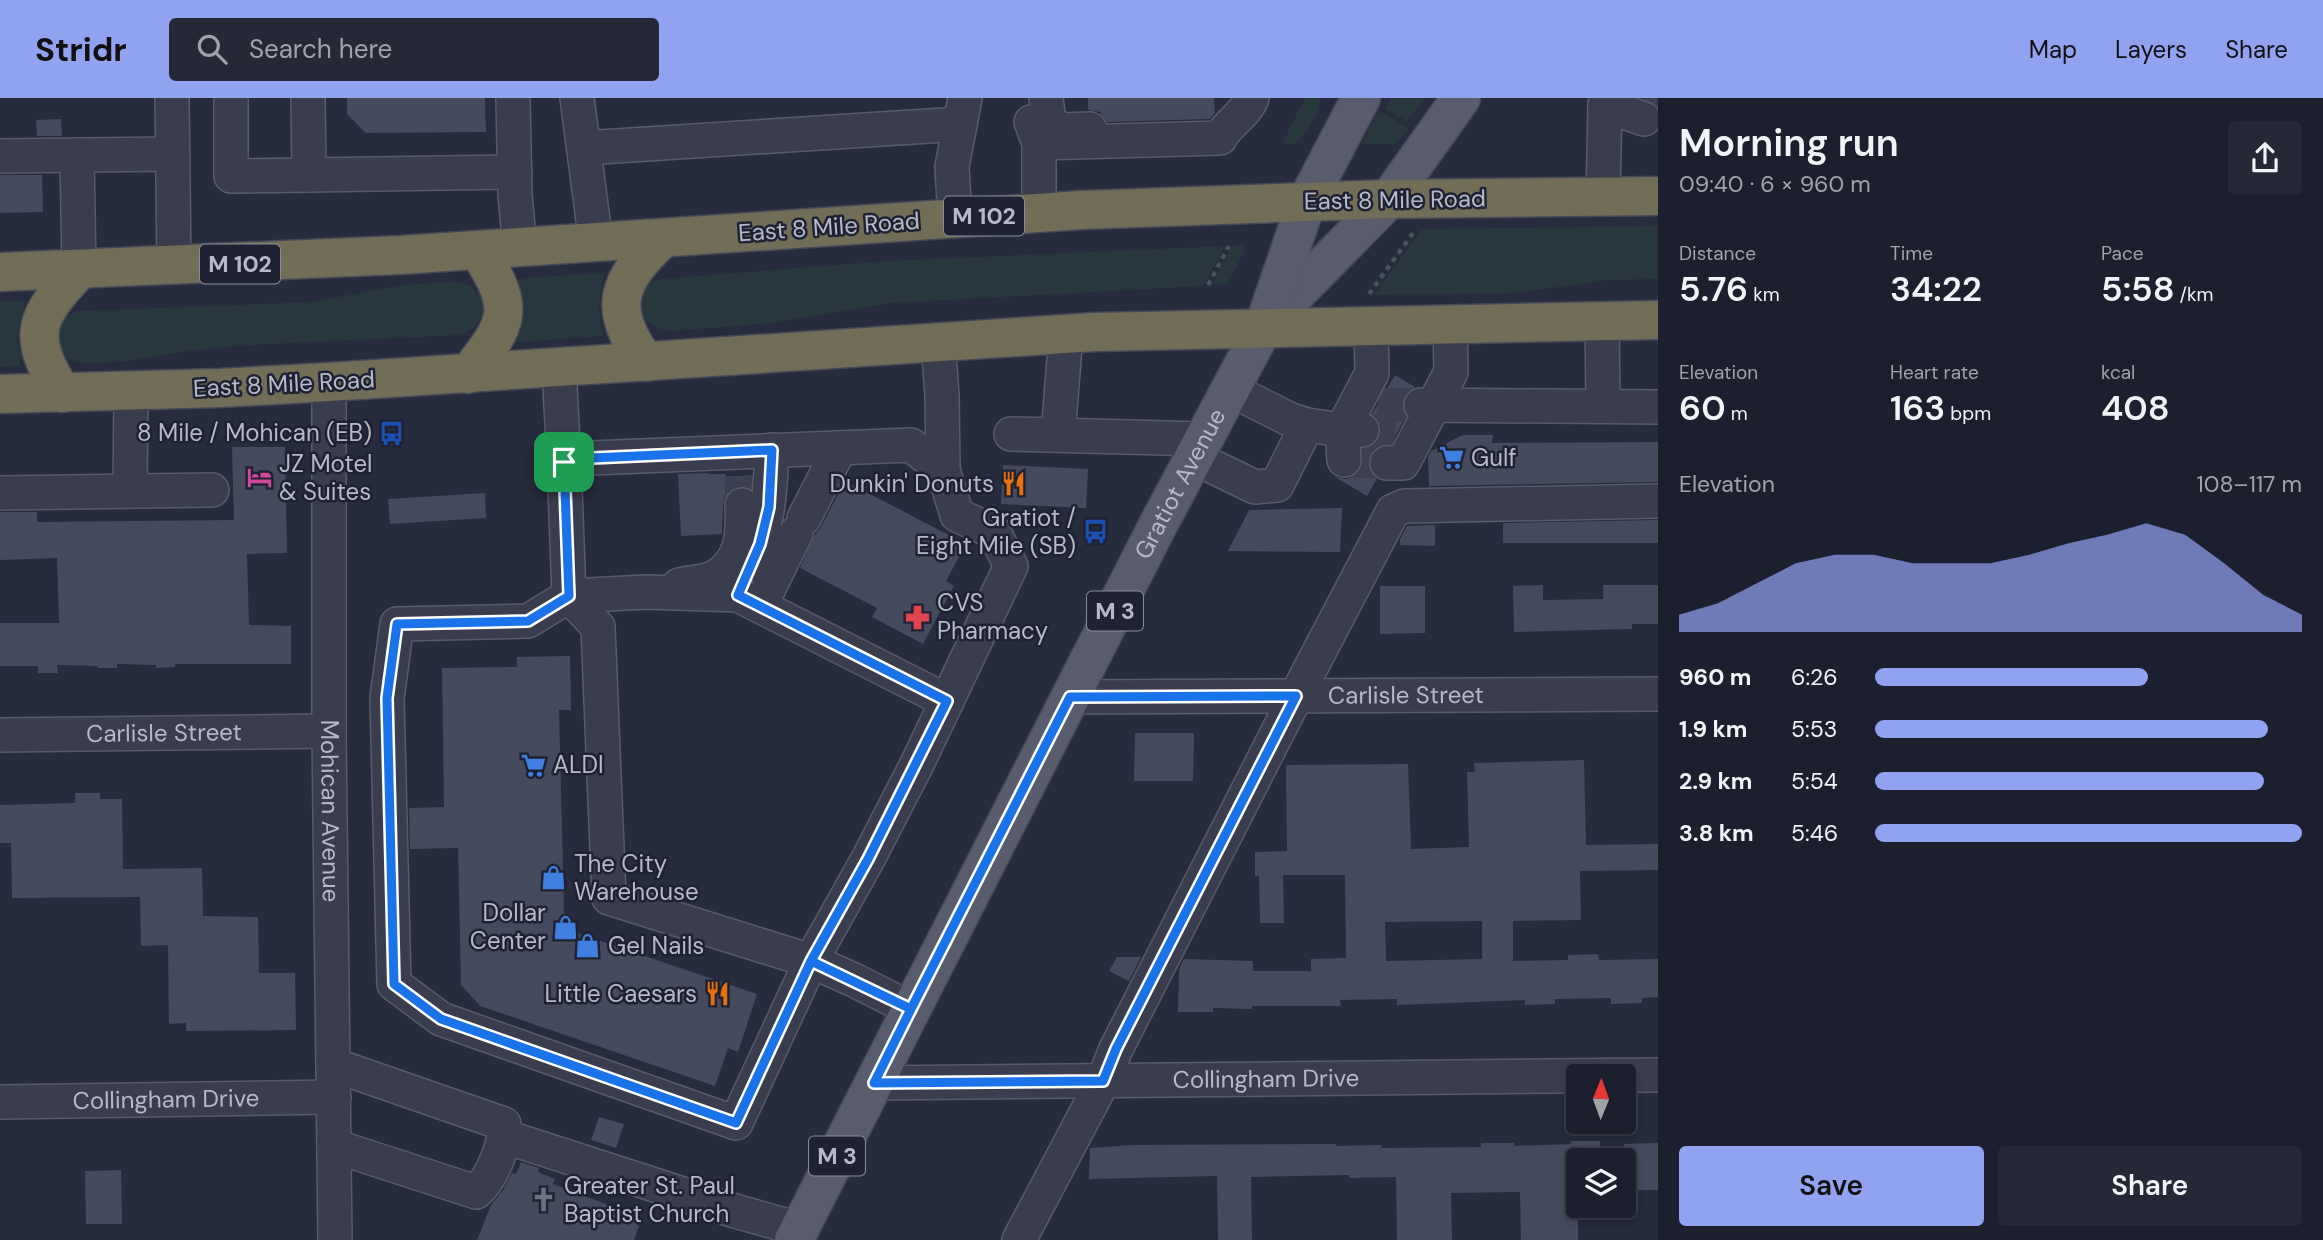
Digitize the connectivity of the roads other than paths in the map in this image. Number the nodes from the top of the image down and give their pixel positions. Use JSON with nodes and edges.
{"nodes":[{"id":1,"x":172,"y":98,"type":"edge"},
{"id":2,"x":231,"y":98,"type":"edge"},
{"id":3,"x":308,"y":98,"type":"edge"},
{"id":4,"x":513,"y":98,"type":"edge"},
{"id":5,"x":577,"y":98,"type":"edge"},
{"id":6,"x":1030,"y":98,"type":"edge"},
{"id":7,"x":1046,"y":98,"type":"edge"},
{"id":8,"x":1252,"y":98,"type":"edge"},
{"id":9,"x":1361,"y":98,"type":"edge"},
{"id":10,"x":1461,"y":98,"type":"edge"},
{"id":11,"x":1620,"y":104,"type":"edge"},
{"id":12,"x":963,"y":111,"type":"edge"},
{"id":13,"x":1226,"y":127,"type":"junction"},
{"id":14,"x":1039,"y":143,"type":"junction"},
{"id":15,"x":584,"y":149,"type":"junction"},
{"id":16,"x":172,"y":153,"type":"junction"},
{"id":17,"x":77,"y":155,"type":"junction"},
{"id":18,"x":0,"y":156,"type":"edge"},
{"id":19,"x":515,"y":172,"type":"junction"},
{"id":20,"x":309,"y":175,"type":"junction"},
{"id":21,"x":1658,"y":196,"type":"edge"},
{"id":22,"x":1603,"y":197,"type":"junction"},
{"id":23,"x":1389,"y":199,"type":"junction"},
{"id":24,"x":1307,"y":201,"type":"junction"},
{"id":25,"x":1039,"y":213,"type":"junction"},
{"id":26,"x":955,"y":218,"type":"junction"},
{"id":27,"x":662,"y":239,"type":"junction"},
{"id":28,"x":596,"y":243,"type":"junction"},
{"id":29,"x":520,"y":248,"type":"junction"},
{"id":30,"x":479,"y":251,"type":"junction"},
{"id":31,"x":174,"y":266,"type":"junction"},
{"id":32,"x":79,"y":270,"type":"junction"},
{"id":33,"x":0,"y":272,"type":"edge"},
{"id":34,"x":1371,"y":310,"type":"junction"},
{"id":35,"x":1658,"y":320,"type":"edge"},
{"id":36,"x":1602,"y":321,"type":"junction"},
{"id":37,"x":1450,"y":323,"type":"junction"},
{"id":38,"x":1264,"y":327,"type":"junction"},
{"id":39,"x":1066,"y":334,"type":"junction"},
{"id":40,"x":938,"y":341,"type":"junction"},
{"id":41,"x":646,"y":362,"type":"junction"},
{"id":42,"x":559,"y":368,"type":"junction"},
{"id":43,"x":468,"y":374,"type":"junction"},
{"id":44,"x":329,"y":383,"type":"junction"},
{"id":45,"x":1229,"y":389,"type":"junction"},
{"id":46,"x":131,"y":391,"type":"junction"},
{"id":47,"x":62,"y":393,"type":"junction"},
{"id":48,"x":0,"y":394,"type":"edge"},
{"id":49,"x":1603,"y":406,"type":"junction"},
{"id":50,"x":1658,"y":407,"type":"edge"},
{"id":51,"x":1390,"y":412,"type":"junction"},
{"id":52,"x":1307,"y":425,"type":"junction"},
{"id":53,"x":1011,"y":434,"type":"dead end"},
{"id":54,"x":1058,"y":435,"type":"junction"},
{"id":55,"x":841,"y":448,"type":"junction"},
{"id":56,"x":1198,"y":448,"type":"junction"},
{"id":57,"x":564,"y":462,"type":"junction"},
{"id":58,"x":1387,"y":463,"type":"dead end"},
{"id":59,"x":943,"y":470,"type":"junction"},
{"id":60,"x":749,"y":471,"type":"junction"},
{"id":61,"x":212,"y":490,"type":"dead end"},
{"id":62,"x":130,"y":491,"type":"junction"},
{"id":63,"x":0,"y":493,"type":"edge"},
{"id":64,"x":1658,"y":501,"type":"edge"},
{"id":65,"x":646,"y":592,"type":"junction"},
{"id":66,"x":569,"y":596,"type":"junction"},
{"id":67,"x":749,"y":601,"type":"junction"},
{"id":68,"x":1658,"y":694,"type":"edge"},
{"id":69,"x":1296,"y":696,"type":"junction"},
{"id":70,"x":1070,"y":697,"type":"junction"},
{"id":71,"x":947,"y":701,"type":"junction"},
{"id":72,"x":329,"y":731,"type":"junction"},
{"id":73,"x":0,"y":735,"type":"edge"},
{"id":74,"x":811,"y":961,"type":"junction"},
{"id":75,"x":911,"y":1009,"type":"junction"},
{"id":76,"x":1658,"y":1075,"type":"edge"},
{"id":77,"x":334,"y":1081,"type":"junction"},
{"id":78,"x":1103,"y":1081,"type":"junction"},
{"id":79,"x":874,"y":1083,"type":"junction"},
{"id":80,"x":0,"y":1102,"type":"edge"},
{"id":81,"x":506,"y":1137,"type":"junction"},
{"id":82,"x":334,"y":1146,"type":"junction"},
{"id":83,"x":797,"y":1234,"type":"edge"},
{"id":84,"x":335,"y":1240,"type":"edge"},
{"id":85,"x":1019,"y":1240,"type":"edge"}],
"edges":[{"from":1,"to":16,"type":"street"},
{"from":2,"to":20,"type":"street"},
{"from":3,"to":20,"type":"street"},
{"from":4,"to":19,"type":"street"},
{"from":5,"to":15,"type":"street"},
{"from":6,"to":14,"type":"street"},
{"from":7,"to":13,"type":"street"},
{"from":8,"to":13,"type":"street"},
{"from":9,"to":24,"type":"main road","name":"Gratiot Avenue","number":"M 3"},
{"from":10,"to":23,"type":"main road","name":"Gratiot Avenue","number":"M 3"},
{"from":11,"to":22,"type":"street"},
{"from":12,"to":15,"type":"street"},
{"from":12,"to":26,"type":"street"},
{"from":13,"to":14,"type":"street"},
{"from":14,"to":25,"type":"street"},
{"from":15,"to":28,"type":"street"},
{"from":16,"to":17,"type":"street"},
{"from":16,"to":31,"type":"street"},
{"from":17,"to":18,"type":"street"},
{"from":17,"to":32,"type":"street"},
{"from":19,"to":20,"type":"street"},
{"from":19,"to":29,"type":"street"},
{"from":21,"to":22,"type":"highway","name":"East 8 Mile Road","number":"M 102"},
{"from":22,"to":23,"type":"highway","name":"East 8 Mile Road","number":"M 102"},
{"from":23,"to":24,"type":"highway","name":"East 8 Mile Road","number":"M 102"},
{"from":23,"to":38,"type":"main road","name":"Gratiot Avenue","number":"M 3"},
{"from":24,"to":25,"type":"highway","name":"East 8 Mile Road","number":"M 102"},
{"from":24,"to":38,"type":"main road","name":"Gratiot Avenue","number":"M 3"},
{"from":25,"to":26,"type":"highway","name":"East 8 Mile Road","number":"M 102"},
{"from":26,"to":27,"type":"highway","name":"East 8 Mile Road","number":"M 102"},
{"from":27,"to":28,"type":"highway","name":"East 8 Mile Road","number":"M 102"},
{"from":27,"to":41,"type":"highway"},
{"from":28,"to":29,"type":"highway","name":"East 8 Mile Road","number":"M 102"},
{"from":29,"to":30,"type":"highway","name":"East 8 Mile Road","number":"M 102"},
{"from":30,"to":31,"type":"highway","name":"East 8 Mile Road","number":"M 102"},
{"from":30,"to":43,"type":"highway"},
{"from":31,"to":32,"type":"highway","name":"East 8 Mile Road","number":"M 102"},
{"from":32,"to":33,"type":"highway","name":"East 8 Mile Road","number":"M 102"},
{"from":32,"to":47,"type":"highway"},
{"from":34,"to":37,"type":"highway","name":"East 8 Mile Road"},
{"from":34,"to":38,"type":"highway","name":"East 8 Mile Road"},
{"from":34,"to":51,"type":"street"},
{"from":35,"to":36,"type":"highway","name":"East 8 Mile Road"},
{"from":36,"to":37,"type":"highway","name":"East 8 Mile Road"},
{"from":36,"to":49,"type":"street"},
{"from":37,"to":51,"type":"street"},
{"from":38,"to":39,"type":"highway","name":"East 8 Mile Road"},
{"from":38,"to":45,"type":"main road","name":"Gratiot Avenue","number":"M 3"},
{"from":39,"to":40,"type":"highway","name":"East 8 Mile Road"},
{"from":39,"to":54,"type":"street"},
{"from":40,"to":41,"type":"highway","name":"East 8 Mile Road"},
{"from":40,"to":59,"type":"street"},
{"from":41,"to":42,"type":"highway","name":"East 8 Mile Road"},
{"from":42,"to":43,"type":"highway","name":"East 8 Mile Road"},
{"from":42,"to":57,"type":"street"},
{"from":43,"to":44,"type":"highway","name":"East 8 Mile Road"},
{"from":44,"to":46,"type":"highway","name":"East 8 Mile Road"},
{"from":44,"to":72,"type":"street","name":"Mohican Avenue"},
{"from":45,"to":52,"type":"street"},
{"from":45,"to":56,"type":"main road","name":"Gratiot Avenue","number":"M 3"},
{"from":46,"to":47,"type":"highway","name":"East 8 Mile Road"},
{"from":46,"to":62,"type":"street"},
{"from":47,"to":48,"type":"highway","name":"East 8 Mile Road"},
{"from":49,"to":50,"type":"street"},
{"from":49,"to":51,"type":"street"},
{"from":51,"to":52,"type":"street"},
{"from":51,"to":58,"type":"street"},
{"from":52,"to":56,"type":"street"},
{"from":53,"to":54,"type":"street"},
{"from":54,"to":56,"type":"street"},
{"from":55,"to":59,"type":"street"},
{"from":55,"to":60,"type":"street"},
{"from":55,"to":67,"type":"street"},
{"from":56,"to":70,"type":"main road","name":"Gratiot Avenue","number":"M 3"},
{"from":57,"to":60,"type":"street"},
{"from":57,"to":66,"type":"street"},
{"from":59,"to":71,"type":"street"},
{"from":60,"to":65,"type":"street"},
{"from":60,"to":67,"type":"street"},
{"from":61,"to":62,"type":"street"},
{"from":62,"to":63,"type":"street"},
{"from":64,"to":69,"type":"street"},
{"from":65,"to":66,"type":"street"},
{"from":65,"to":67,"type":"street"},
{"from":66,"to":74,"type":"street"},
{"from":66,"to":74,"type":"street"},
{"from":67,"to":71,"type":"street"},
{"from":68,"to":69,"type":"street","name":"Carlisle Street"},
{"from":69,"to":70,"type":"street","name":"Carlisle Street"},
{"from":69,"to":78,"type":"street"},
{"from":70,"to":75,"type":"main road","name":"Gratiot Avenue","number":"M 3"},
{"from":71,"to":74,"type":"street"},
{"from":72,"to":73,"type":"street","name":"Carlisle Street"},
{"from":72,"to":77,"type":"street","name":"Mohican Avenue"},
{"from":74,"to":75,"type":"street"},
{"from":75,"to":79,"type":"main road","name":"Gratiot Avenue","number":"M 3"},
{"from":76,"to":78,"type":"street","name":"Collingham Drive"},
{"from":77,"to":80,"type":"street","name":"Collingham Drive"},
{"from":77,"to":81,"type":"street","name":"Collingham Drive"},
{"from":77,"to":82,"type":"street","name":"Mohican Avenue"},
{"from":78,"to":79,"type":"street","name":"Collingham Drive"},
{"from":78,"to":85,"type":"street"},
{"from":79,"to":83,"type":"main road","name":"Gratiot Avenue","number":"M 3"},
{"from":81,"to":82,"type":"street"},
{"from":81,"to":83,"type":"street"},
{"from":82,"to":84,"type":"street","name":"Mohican Avenue"}]}
